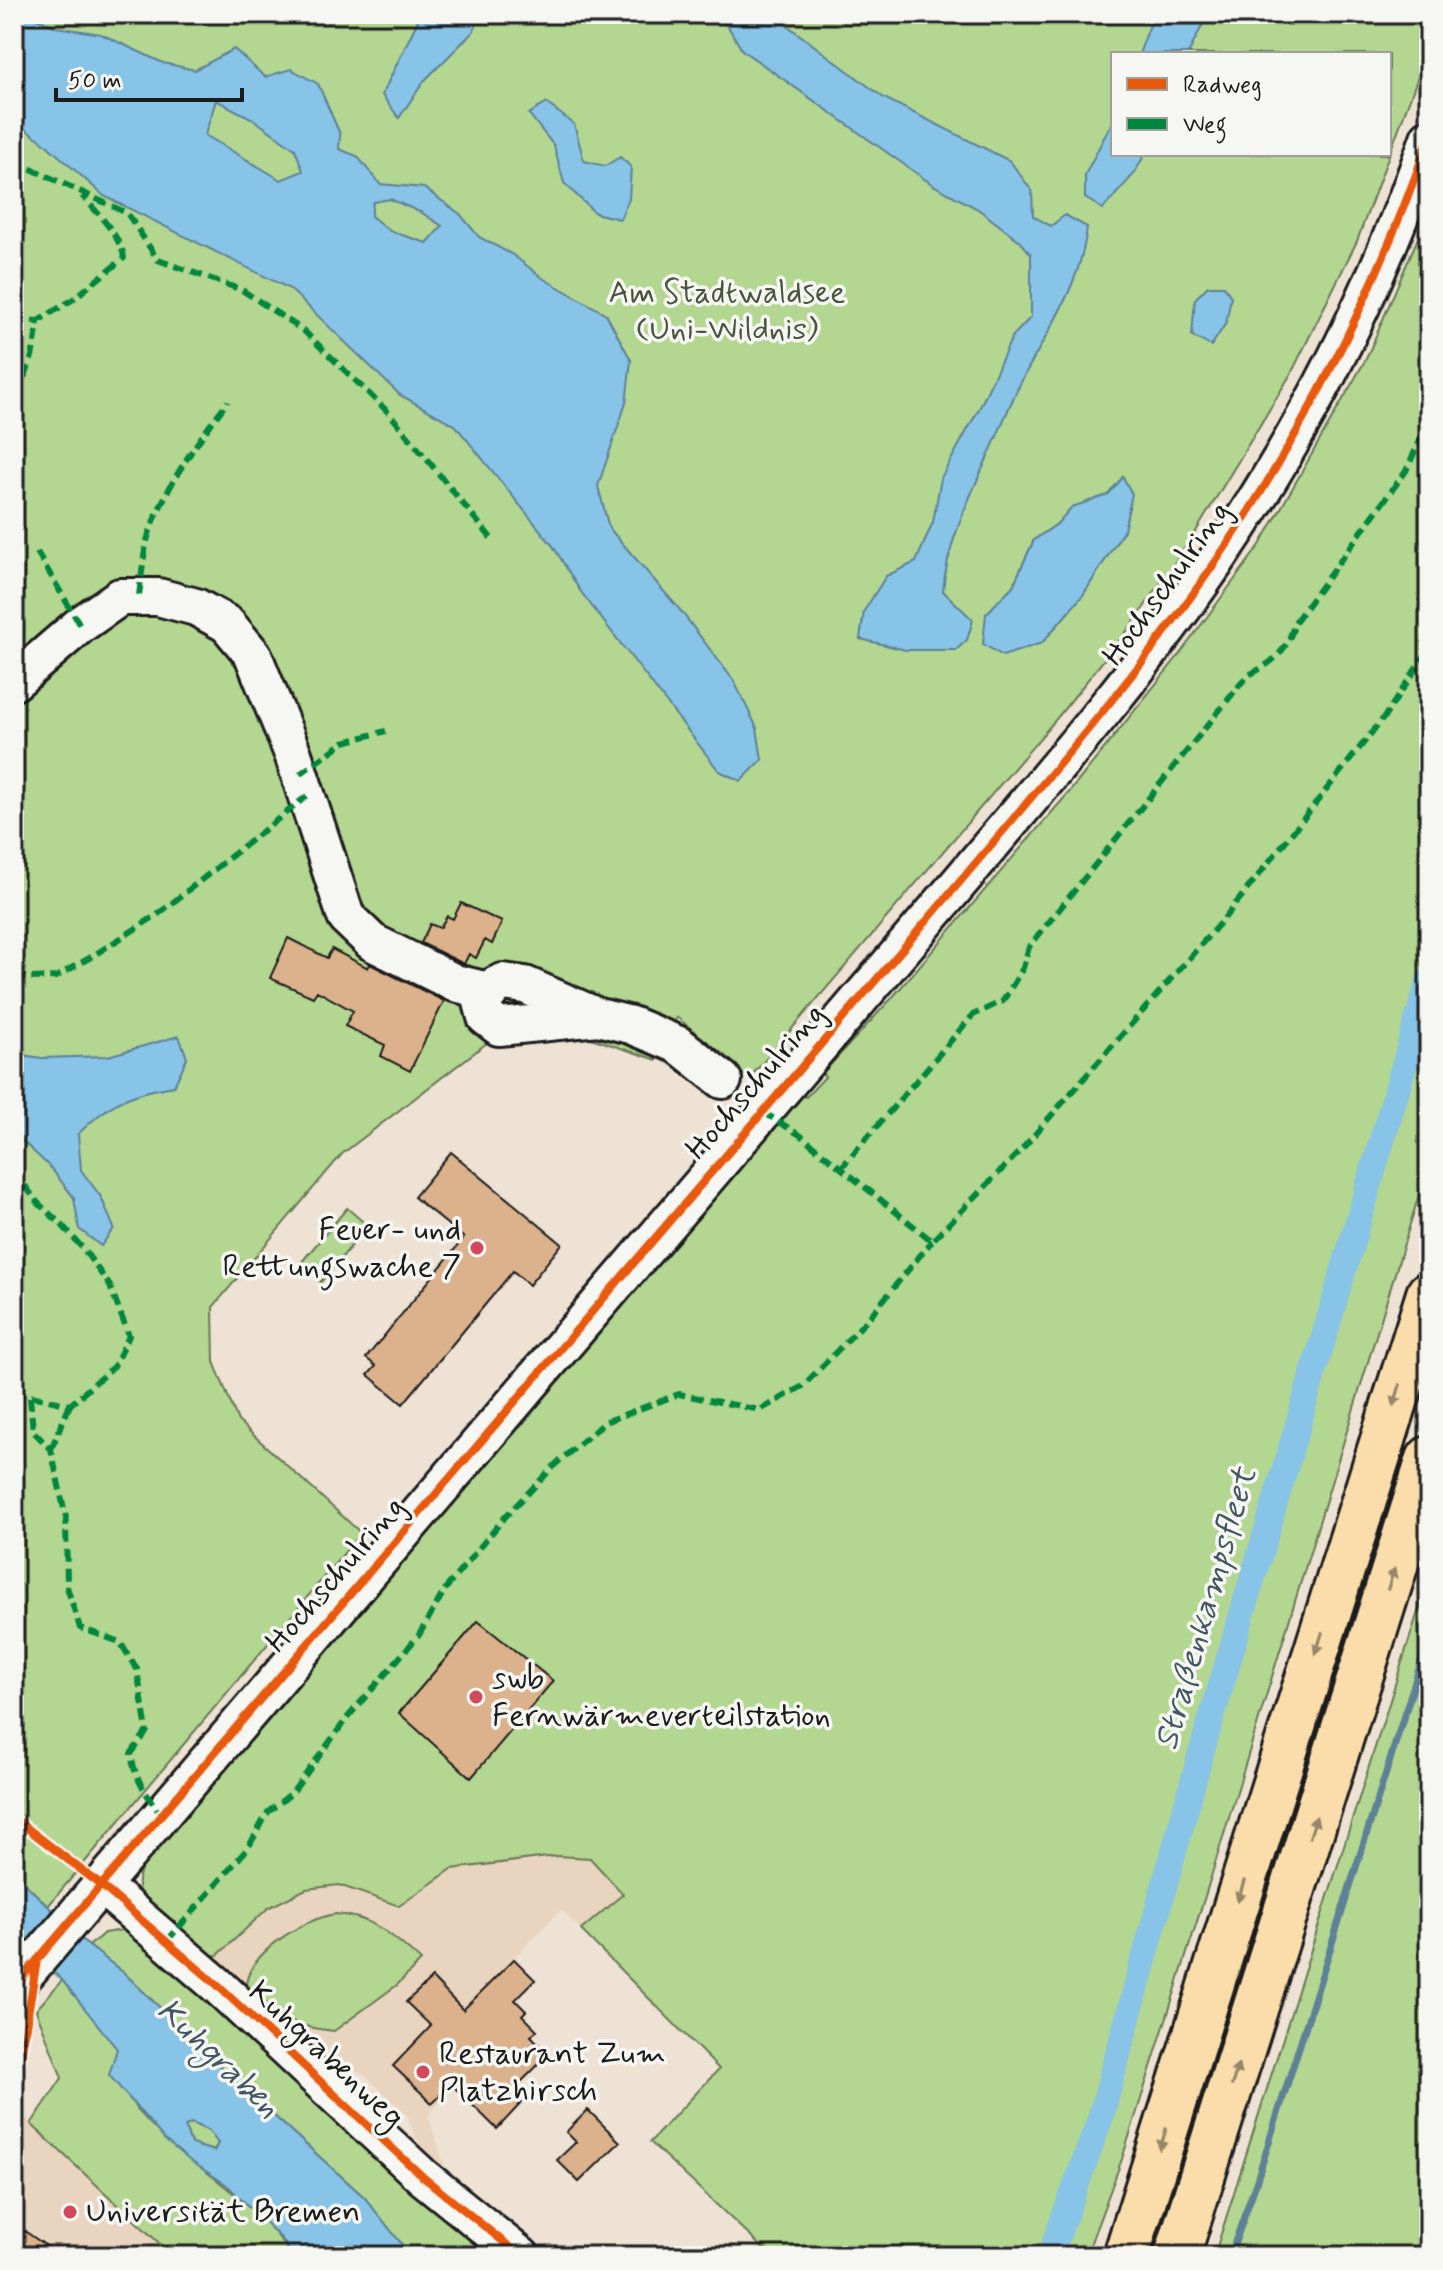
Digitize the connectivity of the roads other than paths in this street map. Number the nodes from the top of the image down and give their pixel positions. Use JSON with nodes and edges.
{"nodes":[{"id":1,"x":1429,"y":138,"type":"edge"},
{"id":2,"x":14,"y":682,"type":"edge"},
{"id":3,"x":488,"y":991,"type":"junction"},
{"id":4,"x":598,"y":1017,"type":"junction"},
{"id":5,"x":742,"y":1095,"type":"junction"},
{"id":6,"x":1429,"y":1294,"type":"edge"},
{"id":7,"x":1429,"y":1459,"type":"edge"},
{"id":8,"x":102,"y":1886,"type":"junction"},
{"id":9,"x":14,"y":1987,"type":"edge"},
{"id":10,"x":521,"y":2256,"type":"edge"},
{"id":11,"x":1126,"y":2256,"type":"edge"},
{"id":12,"x":1177,"y":2256,"type":"edge"}],
"edges":[{"from":1,"to":5,"type":"street","name":"Hochschulring"},
{"from":2,"to":3,"type":"street"},
{"from":3,"to":4,"type":"street"},
{"from":3,"to":4,"type":"street"},
{"from":4,"to":5,"type":"street"},
{"from":5,"to":8,"type":"street","name":"Hochschulring"},
{"from":6,"to":11,"type":"highway","one_way":true},
{"from":12,"to":7,"type":"highway","one_way":true},
{"from":8,"to":9,"type":"street","name":"Hochschulring"},
{"from":8,"to":10,"type":"street","name":"Kuhgrabenweg"}]}
